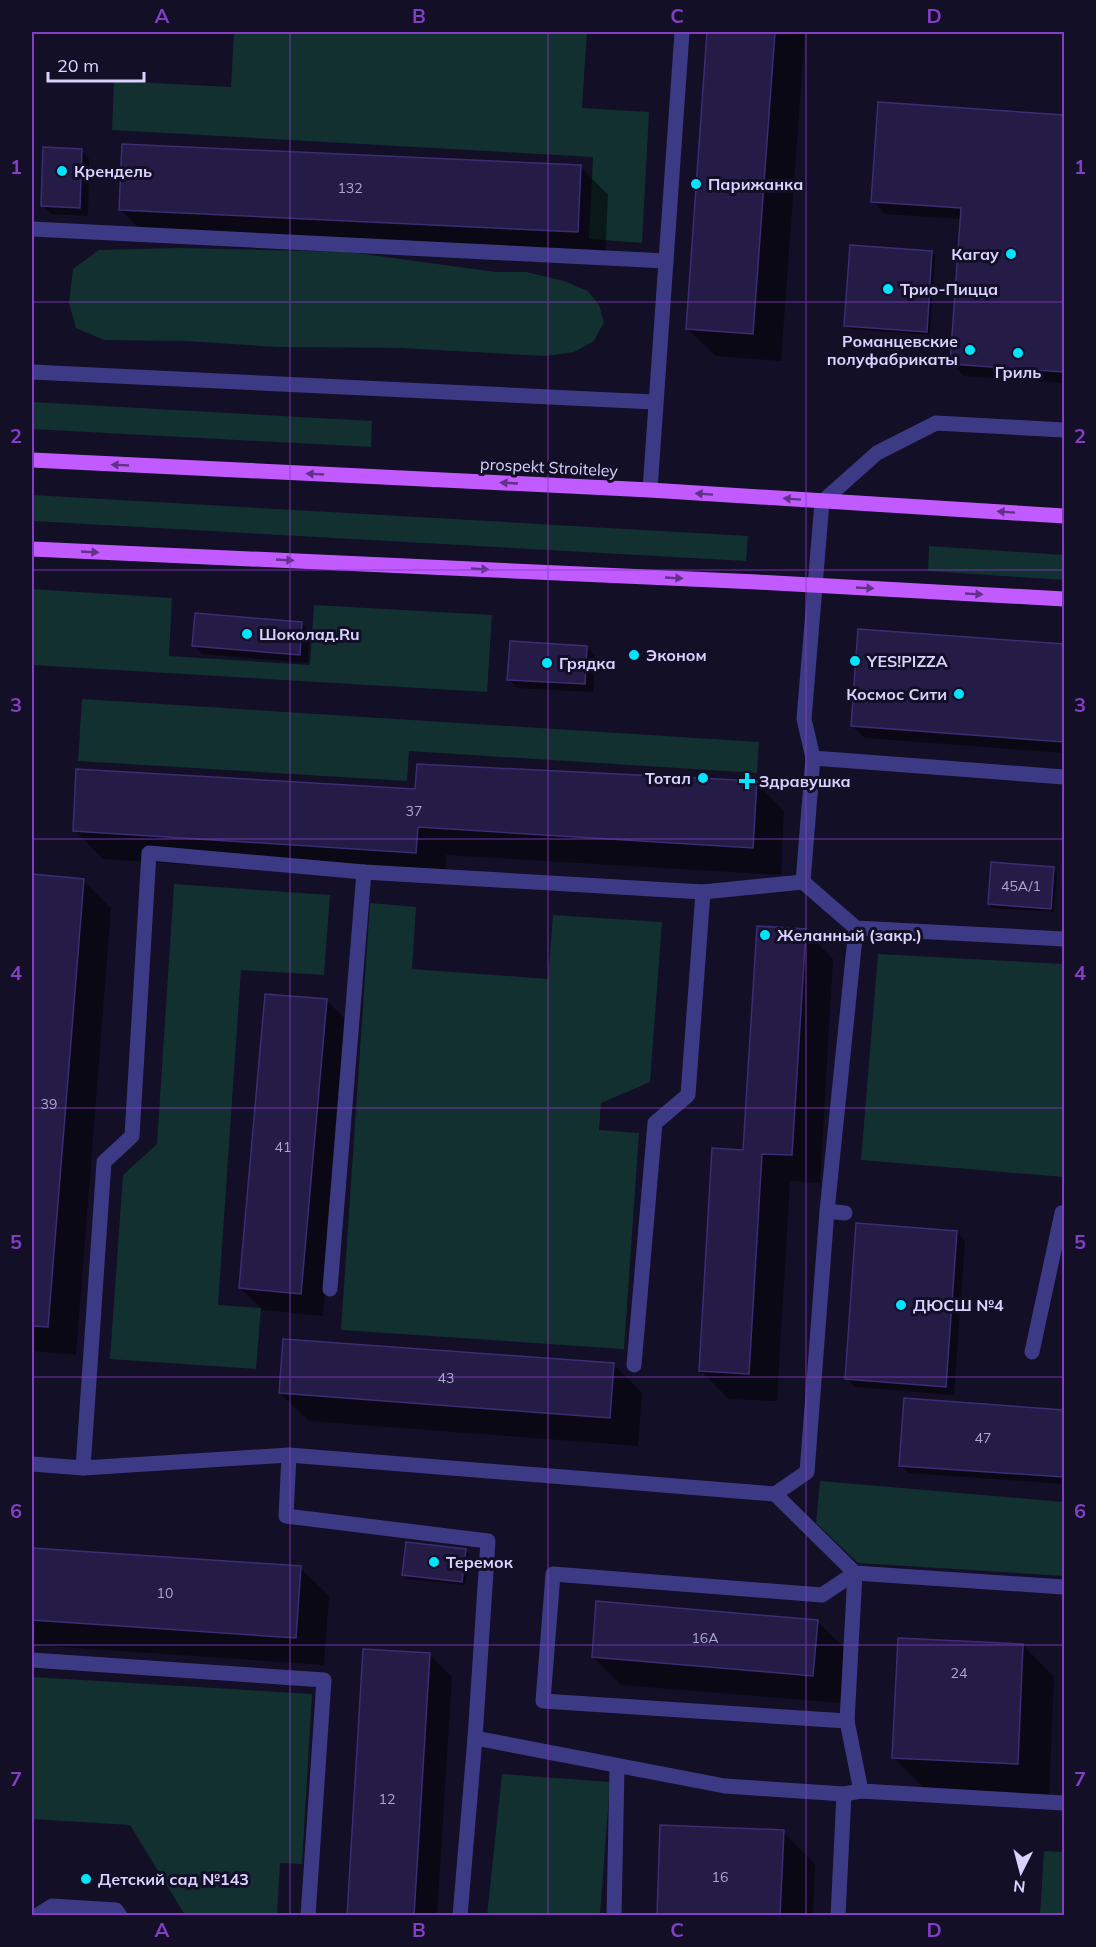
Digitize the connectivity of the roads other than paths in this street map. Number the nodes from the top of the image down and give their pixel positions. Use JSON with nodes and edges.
{"nodes":[{"id":1,"x":682,"y":32,"type":"edge"},
{"id":2,"x":32,"y":229,"type":"edge"},
{"id":3,"x":666,"y":261,"type":"junction"},
{"id":4,"x":32,"y":372,"type":"edge"},
{"id":5,"x":654,"y":402,"type":"junction"},
{"id":6,"x":1065,"y":430,"type":"edge"},
{"id":7,"x":32,"y":460,"type":"edge"},
{"id":8,"x":650,"y":490,"type":"junction"},
{"id":9,"x":822,"y":502,"type":"junction"},
{"id":10,"x":1065,"y":516,"type":"edge"},
{"id":11,"x":32,"y":549,"type":"edge"},
{"id":12,"x":815,"y":585,"type":"junction"},
{"id":13,"x":1065,"y":599,"type":"edge"},
{"id":14,"x":813,"y":758,"type":"junction"},
{"id":15,"x":1065,"y":777,"type":"edge"},
{"id":16,"x":364,"y":872,"type":"junction"},
{"id":17,"x":803,"y":882,"type":"junction"},
{"id":18,"x":703,"y":892,"type":"junction"},
{"id":19,"x":856,"y":928,"type":"junction"},
{"id":20,"x":1065,"y":939,"type":"edge"},
{"id":21,"x":827,"y":1211,"type":"junction"},
{"id":22,"x":845,"y":1213,"type":"dead end"},
{"id":23,"x":1065,"y":1213,"type":"edge"},
{"id":24,"x":330,"y":1289,"type":"dead end"},
{"id":25,"x":1032,"y":1352,"type":"dead end"},
{"id":26,"x":634,"y":1365,"type":"dead end"},
{"id":27,"x":289,"y":1455,"type":"junction"},
{"id":28,"x":32,"y":1464,"type":"edge"},
{"id":29,"x":83,"y":1468,"type":"junction"},
{"id":30,"x":775,"y":1494,"type":"junction"},
{"id":31,"x":855,"y":1573,"type":"junction"},
{"id":32,"x":1065,"y":1587,"type":"edge"},
{"id":33,"x":32,"y":1660,"type":"edge"},
{"id":34,"x":847,"y":1721,"type":"junction"},
{"id":35,"x":475,"y":1738,"type":"junction"},
{"id":36,"x":617,"y":1768,"type":"junction"},
{"id":37,"x":861,"y":1791,"type":"junction"},
{"id":38,"x":844,"y":1794,"type":"junction"},
{"id":39,"x":1065,"y":1803,"type":"edge"},
{"id":40,"x":36,"y":1916,"type":"edge"},
{"id":41,"x":120,"y":1916,"type":"edge"},
{"id":42,"x":308,"y":1916,"type":"edge"},
{"id":43,"x":460,"y":1916,"type":"edge"},
{"id":44,"x":614,"y":1916,"type":"edge"},
{"id":45,"x":838,"y":1916,"type":"edge"}],
"edges":[{"from":1,"to":3,"type":"lane"},
{"from":2,"to":3,"type":"lane"},
{"from":3,"to":5,"type":"lane"},
{"from":4,"to":5,"type":"lane"},
{"from":5,"to":8,"type":"lane"},
{"from":6,"to":9,"type":"lane"},
{"from":8,"to":7,"type":"main road","name":"prospekt Stroiteley","one_way":true},
{"from":9,"to":8,"type":"main road","name":"prospekt Stroiteley","one_way":true},
{"from":10,"to":9,"type":"main road","name":"prospekt Stroiteley","one_way":true},
{"from":9,"to":12,"type":"lane"},
{"from":11,"to":12,"type":"main road","one_way":true},
{"from":12,"to":13,"type":"main road","one_way":true},
{"from":12,"to":14,"type":"lane"},
{"from":14,"to":15,"type":"lane"},
{"from":14,"to":17,"type":"lane"},
{"from":16,"to":18,"type":"lane"},
{"from":16,"to":24,"type":"lane"},
{"from":16,"to":29,"type":"lane"},
{"from":17,"to":18,"type":"lane"},
{"from":17,"to":19,"type":"lane"},
{"from":18,"to":26,"type":"lane"},
{"from":19,"to":20,"type":"lane"},
{"from":19,"to":21,"type":"lane"},
{"from":21,"to":22,"type":"lane"},
{"from":21,"to":30,"type":"lane"},
{"from":23,"to":25,"type":"lane"},
{"from":27,"to":29,"type":"lane"},
{"from":27,"to":30,"type":"lane"},
{"from":27,"to":35,"type":"lane"},
{"from":28,"to":29,"type":"lane"},
{"from":30,"to":31,"type":"lane"},
{"from":31,"to":32,"type":"lane"},
{"from":31,"to":34,"type":"lane"},
{"from":31,"to":34,"type":"lane"},
{"from":33,"to":42,"type":"lane"},
{"from":34,"to":37,"type":"lane"},
{"from":35,"to":36,"type":"lane"},
{"from":35,"to":43,"type":"lane"},
{"from":36,"to":38,"type":"lane"},
{"from":36,"to":44,"type":"lane"},
{"from":37,"to":38,"type":"lane"},
{"from":37,"to":39,"type":"lane"},
{"from":38,"to":45,"type":"lane"},
{"from":40,"to":41,"type":"lane"}]}
